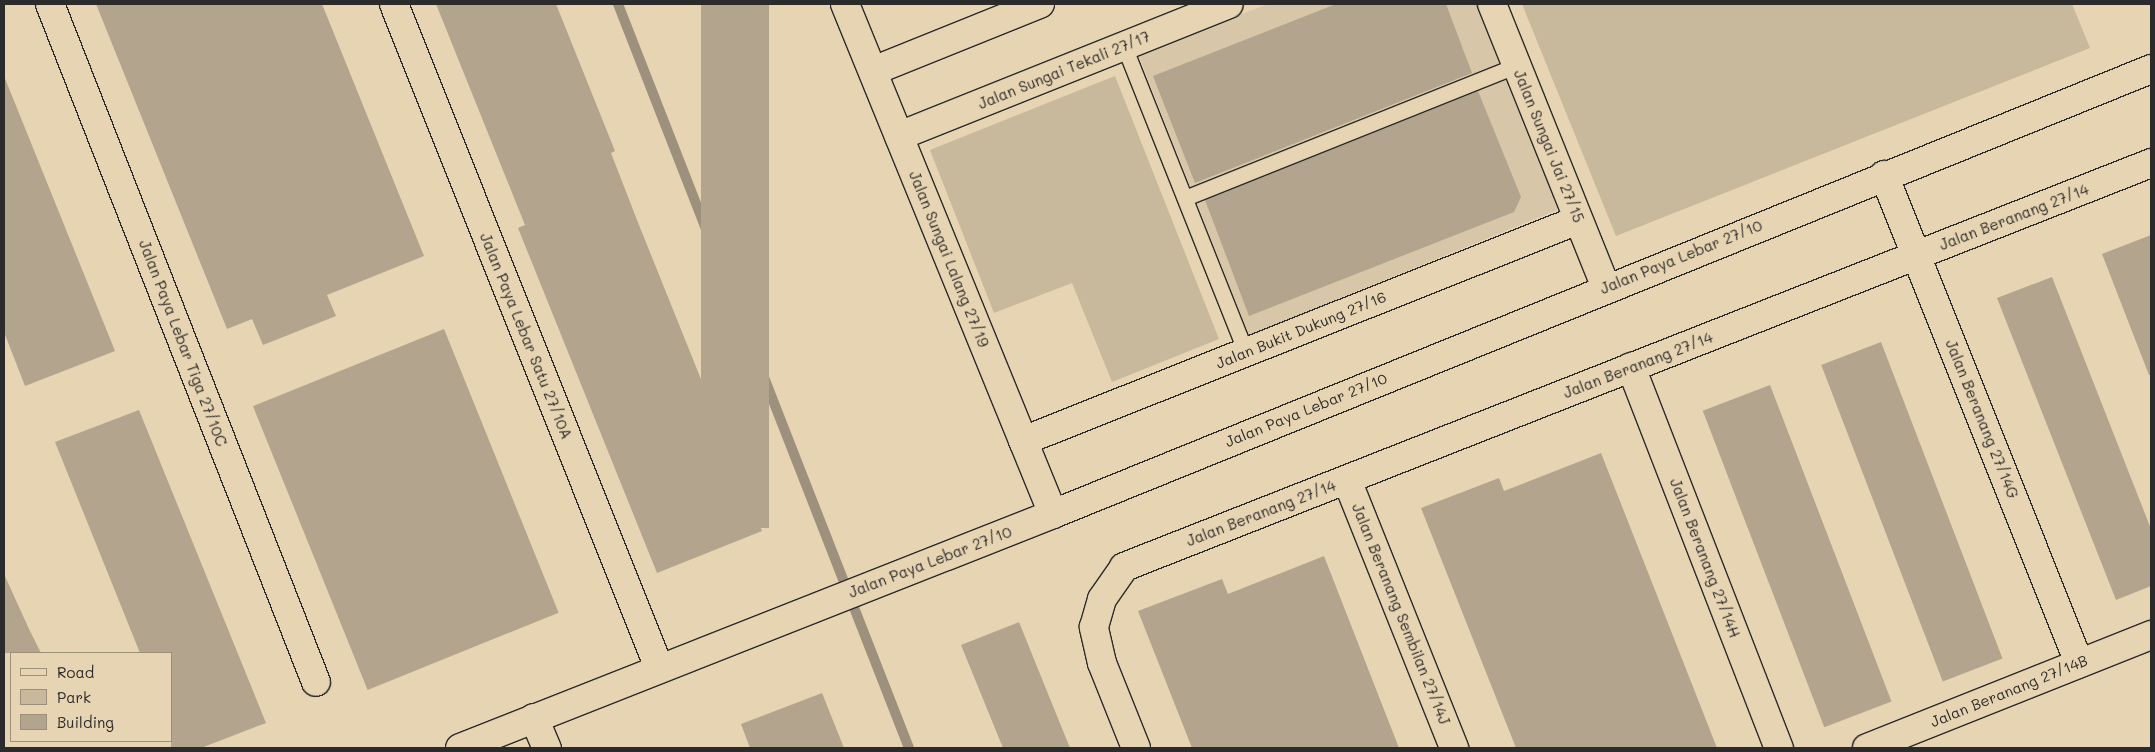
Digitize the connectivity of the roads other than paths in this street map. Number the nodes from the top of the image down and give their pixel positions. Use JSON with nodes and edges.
{"nodes":[{"id":1,"x":50,"y":4,"type":"edge"},
{"id":2,"x":394,"y":4,"type":"edge"},
{"id":3,"x":845,"y":4,"type":"edge"},
{"id":4,"x":1040,"y":4,"type":"edge"},
{"id":5,"x":1229,"y":4,"type":"edge"},
{"id":6,"x":1492,"y":4,"type":"edge"},
{"id":7,"x":1124,"y":46,"type":"junction"},
{"id":8,"x":1517,"y":65,"type":"junction"},
{"id":9,"x":2151,"y":69,"type":"edge"},
{"id":10,"x":873,"y":71,"type":"junction"},
{"id":11,"x":899,"y":136,"type":"junction"},
{"id":12,"x":2151,"y":163,"type":"edge"},
{"id":13,"x":1884,"y":175,"type":"junction"},
{"id":14,"x":1185,"y":198,"type":"junction"},
{"id":15,"x":1578,"y":220,"type":"junction"},
{"id":16,"x":1917,"y":255,"type":"junction"},
{"id":17,"x":1606,"y":288,"type":"junction"},
{"id":18,"x":1246,"y":352,"type":"junction"},
{"id":19,"x":1632,"y":368,"type":"junction"},
{"id":20,"x":1024,"y":441,"type":"junction"},
{"id":21,"x":1347,"y":480,"type":"junction"},
{"id":22,"x":1053,"y":514,"type":"junction"},
{"id":23,"x":2151,"y":635,"type":"edge"},
{"id":24,"x":2079,"y":663,"type":"junction"},
{"id":25,"x":659,"y":668,"type":"junction"},
{"id":26,"x":316,"y":682,"type":"dead end"},
{"id":27,"x":534,"y":718,"type":"junction"},
{"id":28,"x":460,"y":748,"type":"edge"},
{"id":29,"x":547,"y":748,"type":"edge"},
{"id":30,"x":1136,"y":748,"type":"edge"},
{"id":31,"x":1454,"y":748,"type":"edge"},
{"id":32,"x":1779,"y":748,"type":"edge"},
{"id":33,"x":1867,"y":748,"type":"edge"}],
"edges":[{"from":1,"to":26,"type":"street","name":"Jalan Paya Lebar Tiga 27/10C"},
{"from":2,"to":25,"type":"street","name":"Jalan Paya Lebar Satu 27/10A"},
{"from":3,"to":10,"type":"street","name":"Jalan Sungai Lalang 27/19"},
{"from":4,"to":10,"type":"street"},
{"from":5,"to":7,"type":"street","name":"Jalan Sungai Tekali 27/17"},
{"from":6,"to":8,"type":"street","name":"Jalan Sungai Jai 27/15"},
{"from":7,"to":11,"type":"street","name":"Jalan Sungai Tekali 27/17"},
{"from":7,"to":14,"type":"lane"},
{"from":8,"to":14,"type":"lane"},
{"from":8,"to":15,"type":"street","name":"Jalan Sungai Jai 27/15"},
{"from":9,"to":13,"type":"street","name":"Jalan Paya Lebar 27/10"},
{"from":10,"to":11,"type":"street","name":"Jalan Sungai Lalang 27/19"},
{"from":11,"to":20,"type":"street","name":"Jalan Sungai Lalang 27/19"},
{"from":12,"to":16,"type":"street","name":"Jalan Beranang 27/14"},
{"from":13,"to":16,"type":"street","name":"Jalan Beranang 27/14G"},
{"from":13,"to":17,"type":"street","name":"Jalan Paya Lebar 27/10"},
{"from":14,"to":18,"type":"lane"},
{"from":15,"to":17,"type":"street","name":"Jalan Sungai Jai 27/15"},
{"from":15,"to":18,"type":"street","name":"Jalan Bukit Dukung 27/16"},
{"from":16,"to":19,"type":"street","name":"Jalan Beranang 27/14"},
{"from":16,"to":24,"type":"street","name":"Jalan Beranang 27/14G"},
{"from":17,"to":22,"type":"street","name":"Jalan Paya Lebar 27/10"},
{"from":18,"to":20,"type":"street","name":"Jalan Bukit Dukung 27/16"},
{"from":19,"to":21,"type":"street","name":"Jalan Beranang 27/14"},
{"from":19,"to":32,"type":"street","name":"Jalan Beranang 27/14H"},
{"from":20,"to":22,"type":"street","name":"Jalan Sungai Lalang 27/19"},
{"from":21,"to":30,"type":"street","name":"Jalan Beranang 27/14"},
{"from":21,"to":31,"type":"street","name":"Jalan Beranang Sembilan 27/14J"},
{"from":22,"to":25,"type":"street","name":"Jalan Paya Lebar 27/10"},
{"from":23,"to":24,"type":"street","name":"Jalan Beranang 27/14B"},
{"from":24,"to":33,"type":"street","name":"Jalan Beranang 27/14B"},
{"from":25,"to":27,"type":"street","name":"Jalan Paya Lebar 27/10"},
{"from":27,"to":28,"type":"street","name":"Jalan Paya Lebar 27/10"},
{"from":27,"to":29,"type":"street"}]}
